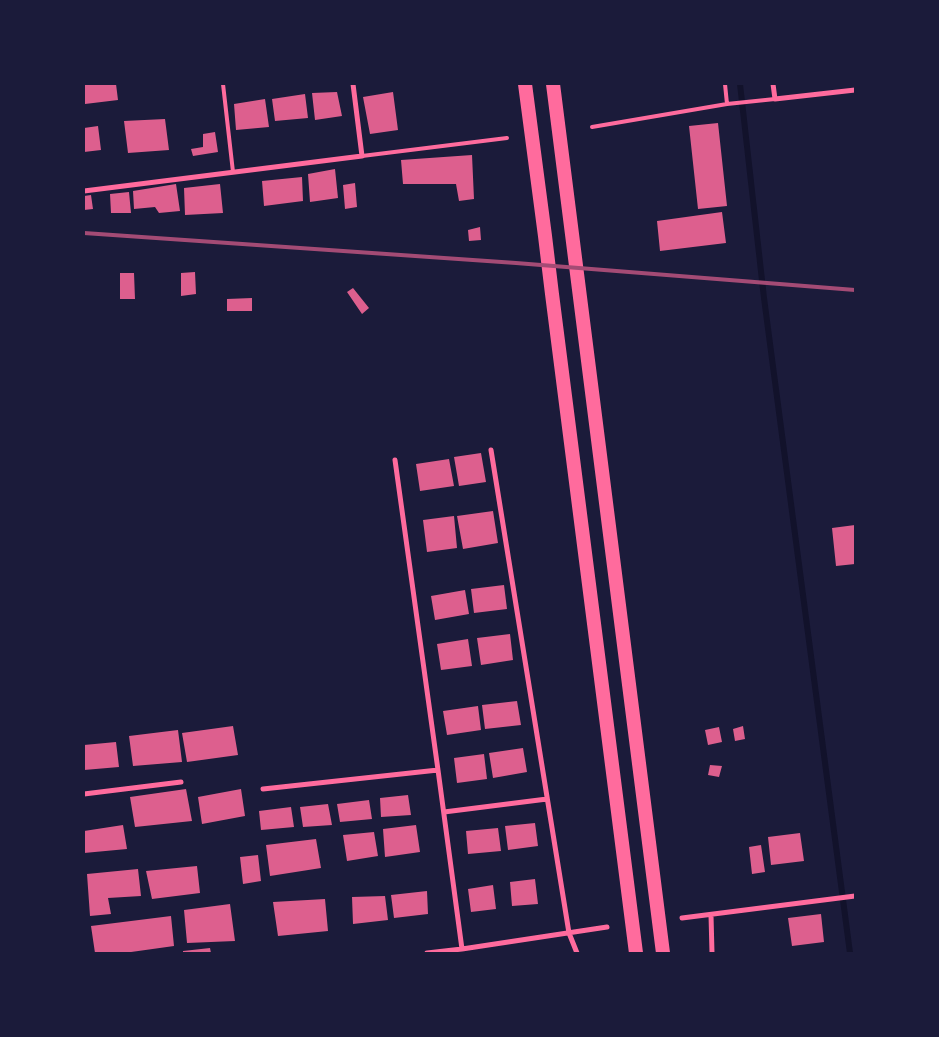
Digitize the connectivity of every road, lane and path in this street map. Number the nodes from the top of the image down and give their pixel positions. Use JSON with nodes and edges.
{"nodes":[{"id":1,"x":223,"y":84,"type":"edge"},
{"id":2,"x":353,"y":84,"type":"edge"},
{"id":3,"x":525,"y":84,"type":"edge"},
{"id":4,"x":553,"y":84,"type":"edge"},
{"id":5,"x":725,"y":84,"type":"edge"},
{"id":6,"x":773,"y":84,"type":"edge"},
{"id":7,"x":855,"y":90,"type":"edge"},
{"id":8,"x":775,"y":100,"type":"junction"},
{"id":9,"x":727,"y":104,"type":"junction"},
{"id":10,"x":592,"y":127,"type":"dead end"},
{"id":11,"x":507,"y":138,"type":"dead end"},
{"id":12,"x":362,"y":156,"type":"junction"},
{"id":13,"x":233,"y":172,"type":"junction"},
{"id":14,"x":84,"y":191,"type":"edge"},
{"id":15,"x":491,"y":450,"type":"dead end"},
{"id":16,"x":395,"y":460,"type":"dead end"},
{"id":17,"x":438,"y":770,"type":"junction"},
{"id":18,"x":181,"y":782,"type":"dead end"},
{"id":19,"x":263,"y":789,"type":"dead end"},
{"id":20,"x":84,"y":794,"type":"edge"},
{"id":21,"x":547,"y":799,"type":"junction"},
{"id":22,"x":444,"y":812,"type":"junction"},
{"id":23,"x":855,"y":896,"type":"edge"},
{"id":24,"x":711,"y":915,"type":"junction"},
{"id":25,"x":682,"y":918,"type":"dead end"},
{"id":26,"x":607,"y":927,"type":"dead end"},
{"id":27,"x":569,"y":933,"type":"junction"},
{"id":28,"x":462,"y":949,"type":"junction"},
{"id":29,"x":454,"y":952,"type":"edge"},
{"id":30,"x":427,"y":953,"type":"edge"},
{"id":31,"x":577,"y":953,"type":"edge"},
{"id":32,"x":636,"y":953,"type":"edge"},
{"id":33,"x":663,"y":953,"type":"edge"},
{"id":34,"x":712,"y":953,"type":"edge"}],
"edges":[{"from":1,"to":13,"type":"lane"},
{"from":2,"to":12,"type":"street"},
{"from":3,"to":32,"type":"highway"},
{"from":4,"to":33,"type":"highway"},
{"from":5,"to":9,"type":"lane"},
{"from":6,"to":8,"type":"street"},
{"from":7,"to":8,"type":"street"},
{"from":8,"to":9,"type":"lane"},
{"from":9,"to":10,"type":"lane"},
{"from":11,"to":12,"type":"lane"},
{"from":12,"to":13,"type":"street"},
{"from":13,"to":14,"type":"street"},
{"from":15,"to":21,"type":"street"},
{"from":16,"to":17,"type":"street"},
{"from":17,"to":19,"type":"street"},
{"from":17,"to":22,"type":"street"},
{"from":18,"to":20,"type":"street"},
{"from":21,"to":22,"type":"street"},
{"from":21,"to":27,"type":"street"},
{"from":22,"to":28,"type":"street"},
{"from":23,"to":24,"type":"street"},
{"from":24,"to":25,"type":"street"},
{"from":24,"to":34,"type":"street"},
{"from":26,"to":27,"type":"street"},
{"from":27,"to":28,"type":"street"},
{"from":27,"to":31,"type":"street"},
{"from":28,"to":29,"type":"street"},
{"from":29,"to":30,"type":"street"}]}
